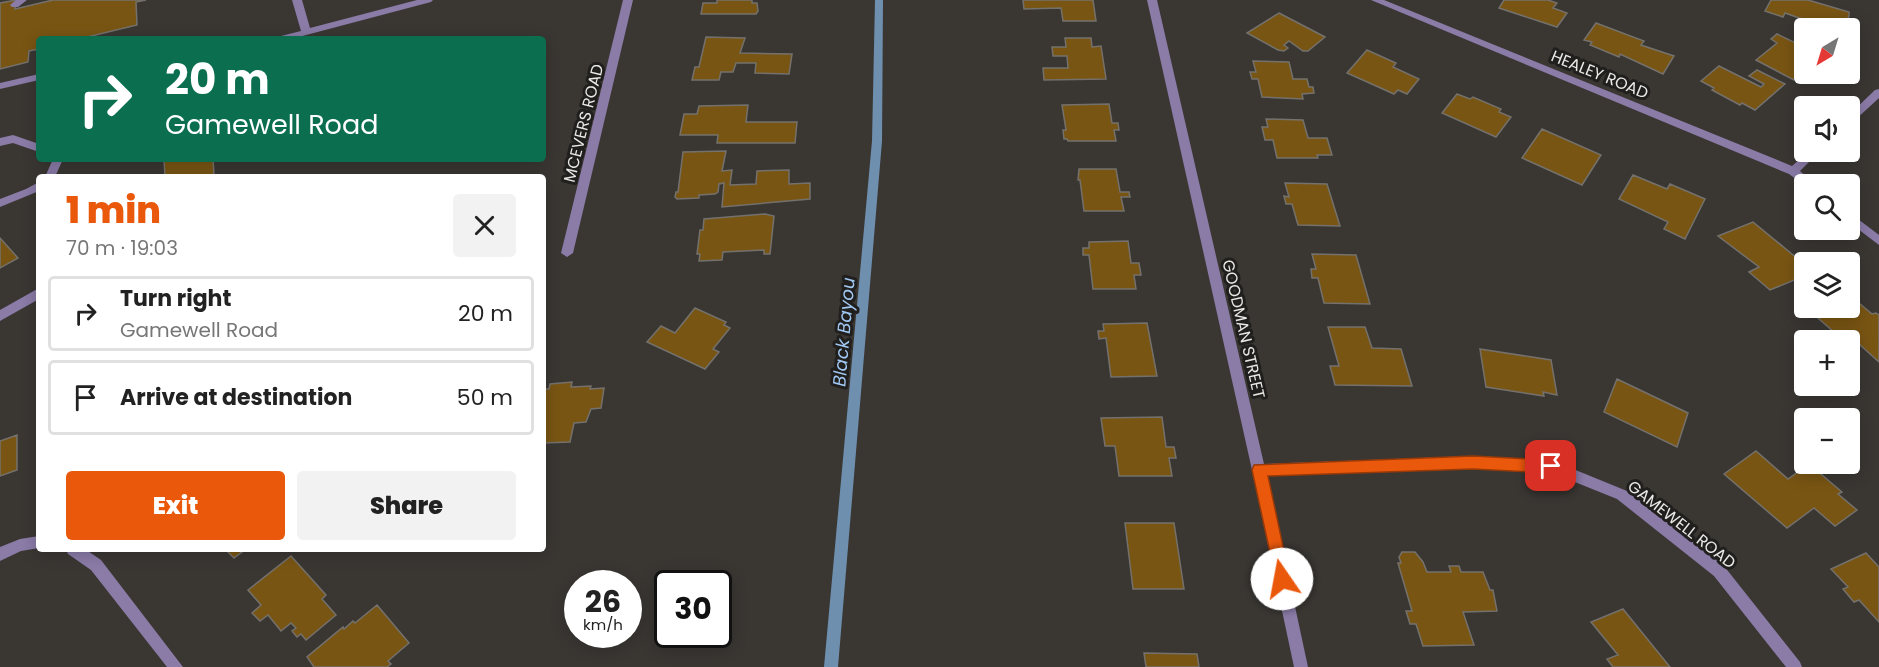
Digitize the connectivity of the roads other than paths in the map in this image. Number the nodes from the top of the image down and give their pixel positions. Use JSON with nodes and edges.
{"nodes":[{"id":1,"x":297,"y":0,"type":"edge"},
{"id":2,"x":428,"y":0,"type":"edge"},
{"id":3,"x":628,"y":0,"type":"edge"},
{"id":4,"x":1152,"y":0,"type":"edge"},
{"id":5,"x":1376,"y":0,"type":"edge"},
{"id":6,"x":306,"y":32,"type":"junction"},
{"id":7,"x":291,"y":36,"type":"edge"},
{"id":8,"x":36,"y":79,"type":"edge"},
{"id":9,"x":0,"y":86,"type":"edge"},
{"id":10,"x":1879,"y":92,"type":"edge"},
{"id":11,"x":1860,"y":110,"type":"edge"},
{"id":12,"x":0,"y":142,"type":"edge"},
{"id":13,"x":36,"y":147,"type":"edge"},
{"id":14,"x":1803,"y":162,"type":"edge"},
{"id":15,"x":1793,"y":171,"type":"junction"},
{"id":16,"x":1797,"y":174,"type":"edge"},
{"id":17,"x":36,"y":188,"type":"edge"},
{"id":18,"x":0,"y":202,"type":"edge"},
{"id":19,"x":1860,"y":225,"type":"edge"},
{"id":20,"x":1879,"y":241,"type":"edge"},
{"id":21,"x":567,"y":253,"type":"dead end"},
{"id":22,"x":36,"y":295,"type":"edge"},
{"id":23,"x":0,"y":316,"type":"edge"},
{"id":24,"x":1259,"y":470,"type":"junction"},
{"id":25,"x":36,"y":542,"type":"edge"},
{"id":26,"x":77,"y":552,"type":"edge"},
{"id":27,"x":0,"y":554,"type":"edge"},
{"id":28,"x":176,"y":667,"type":"edge"},
{"id":29,"x":1301,"y":667,"type":"edge"},
{"id":30,"x":1795,"y":667,"type":"edge"}],
"edges":[{"from":1,"to":6,"type":"street"},
{"from":2,"to":6,"type":"street"},
{"from":3,"to":21,"type":"street","name":"MCEVERS ROAD"},
{"from":4,"to":24,"type":"street","name":"GOODMAN STREET"},
{"from":5,"to":15,"type":"street","name":"HEALEY ROAD"},
{"from":6,"to":7,"type":"street"},
{"from":8,"to":9,"type":"street"},
{"from":10,"to":11,"type":"street"},
{"from":12,"to":13,"type":"street"},
{"from":14,"to":15,"type":"street"},
{"from":15,"to":16,"type":"street","name":"HEALEY ROAD"},
{"from":17,"to":18,"type":"street"},
{"from":19,"to":20,"type":"street"},
{"from":22,"to":23,"type":"street"},
{"from":24,"to":29,"type":"street","name":"GOODMAN STREET"},
{"from":24,"to":30,"type":"street","name":"GAMEWELL ROAD"},
{"from":25,"to":27,"type":"street"},
{"from":26,"to":28,"type":"street"}]}
